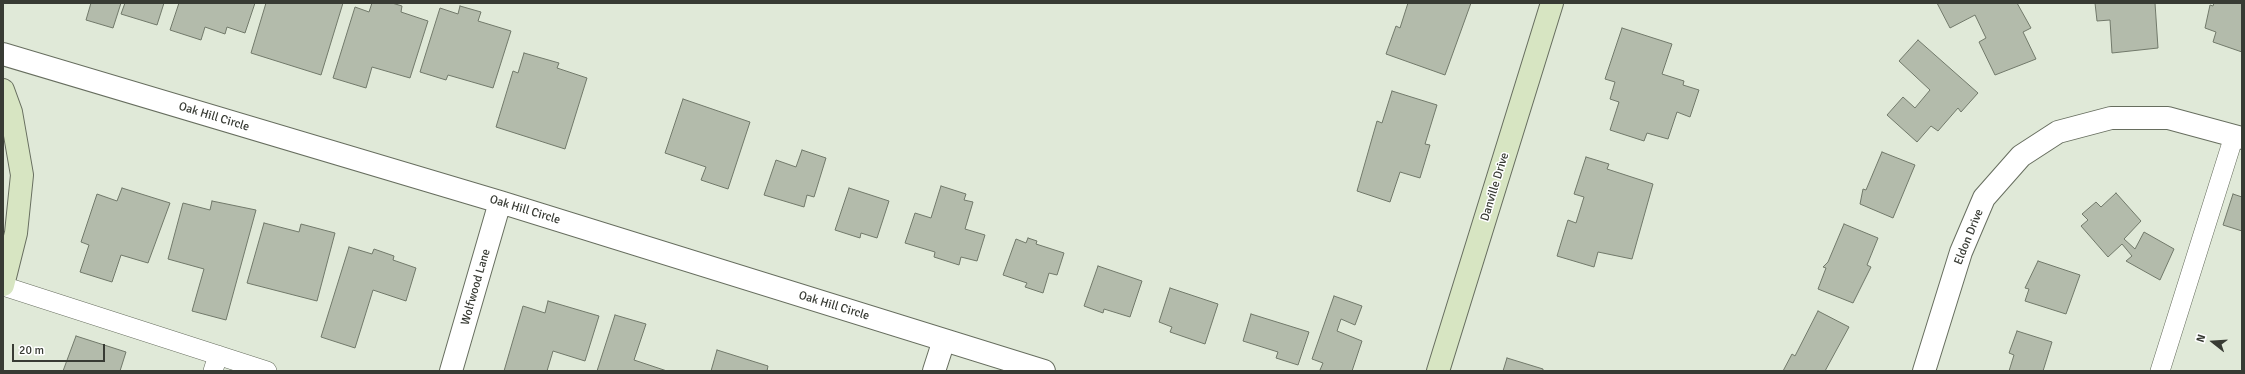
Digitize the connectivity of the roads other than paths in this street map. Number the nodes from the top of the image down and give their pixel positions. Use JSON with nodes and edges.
{"nodes":[{"id":1,"x":1552,"y":3,"type":"edge"},
{"id":2,"x":3,"y":54,"type":"edge"},
{"id":3,"x":3,"y":90,"type":"edge"},
{"id":4,"x":2238,"y":137,"type":"edge"},
{"id":5,"x":500,"y":202,"type":"junction"},
{"id":6,"x":3,"y":286,"type":"edge"},
{"id":7,"x":944,"y":340,"type":"junction"},
{"id":8,"x":216,"y":363,"type":"edge"},
{"id":9,"x":267,"y":371,"type":"edge"},
{"id":10,"x":451,"y":371,"type":"edge"},
{"id":11,"x":934,"y":371,"type":"edge"},
{"id":12,"x":1044,"y":371,"type":"edge"},
{"id":13,"x":1438,"y":371,"type":"edge"},
{"id":14,"x":1924,"y":371,"type":"edge"},
{"id":15,"x":2160,"y":371,"type":"edge"}],
"edges":[{"from":1,"to":13,"type":"street","name":"Danville Drive"},
{"from":2,"to":5,"type":"street","name":"Oak Hill Circle"},
{"from":3,"to":6,"type":"street"},
{"from":4,"to":14,"type":"street","name":"Eldon Drive"},
{"from":4,"to":15,"type":"lane"},
{"from":5,"to":7,"type":"street","name":"Oak Hill Circle"},
{"from":5,"to":10,"type":"street","name":"Wolfwood Lane"},
{"from":6,"to":8,"type":"lane"},
{"from":7,"to":11,"type":"street"},
{"from":7,"to":12,"type":"street","name":"Oak Hill Circle"},
{"from":8,"to":9,"type":"lane"}]}
